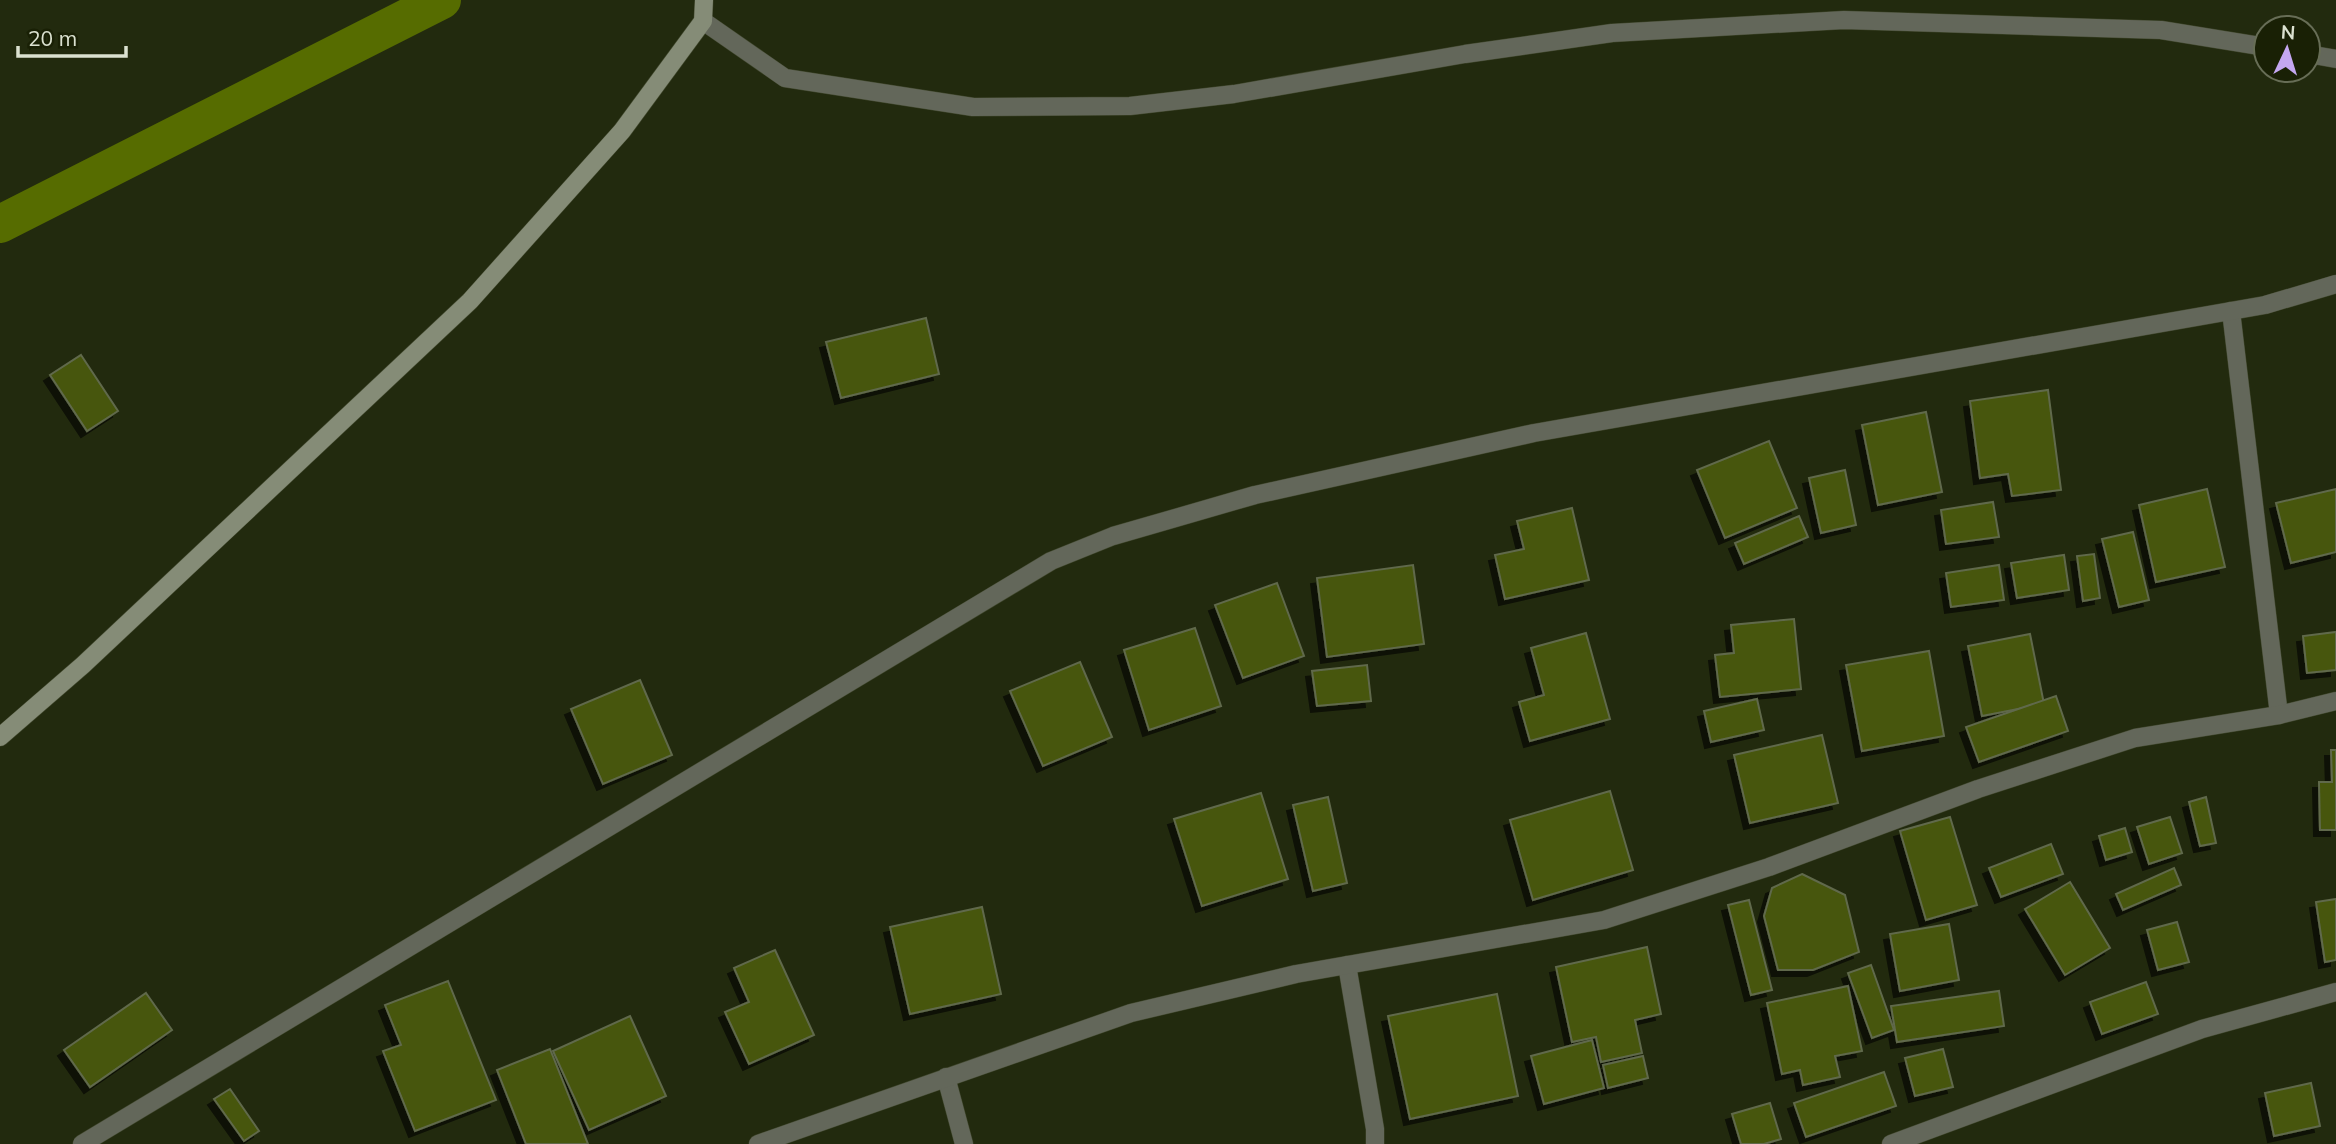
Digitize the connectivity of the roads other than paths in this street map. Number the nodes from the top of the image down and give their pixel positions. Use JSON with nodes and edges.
{"nodes":[{"id":1,"x":704,"y":0,"type":"edge"},
{"id":2,"x":703,"y":21,"type":"junction"},
{"id":3,"x":2252,"y":45,"type":"edge"},
{"id":4,"x":2336,"y":284,"type":"edge"},
{"id":5,"x":2231,"y":311,"type":"junction"},
{"id":6,"x":2336,"y":701,"type":"edge"},
{"id":7,"x":2279,"y":715,"type":"junction"},
{"id":8,"x":0,"y":737,"type":"edge"},
{"id":9,"x":1347,"y":965,"type":"junction"},
{"id":10,"x":2336,"y":992,"type":"edge"},
{"id":11,"x":946,"y":1077,"type":"junction"},
{"id":12,"x":82,"y":1144,"type":"edge"},
{"id":13,"x":758,"y":1144,"type":"edge"},
{"id":14,"x":964,"y":1144,"type":"edge"},
{"id":15,"x":1375,"y":1144,"type":"edge"},
{"id":16,"x":1891,"y":1144,"type":"edge"}],
"edges":[{"from":1,"to":2,"type":"main road"},
{"from":2,"to":3,"type":"street"},
{"from":2,"to":8,"type":"main road"},
{"from":4,"to":5,"type":"street"},
{"from":5,"to":7,"type":"street"},
{"from":5,"to":12,"type":"street"},
{"from":6,"to":7,"type":"street"},
{"from":7,"to":9,"type":"street"},
{"from":9,"to":11,"type":"street"},
{"from":9,"to":15,"type":"street"},
{"from":10,"to":16,"type":"street"},
{"from":11,"to":13,"type":"street"},
{"from":11,"to":14,"type":"street"}]}
